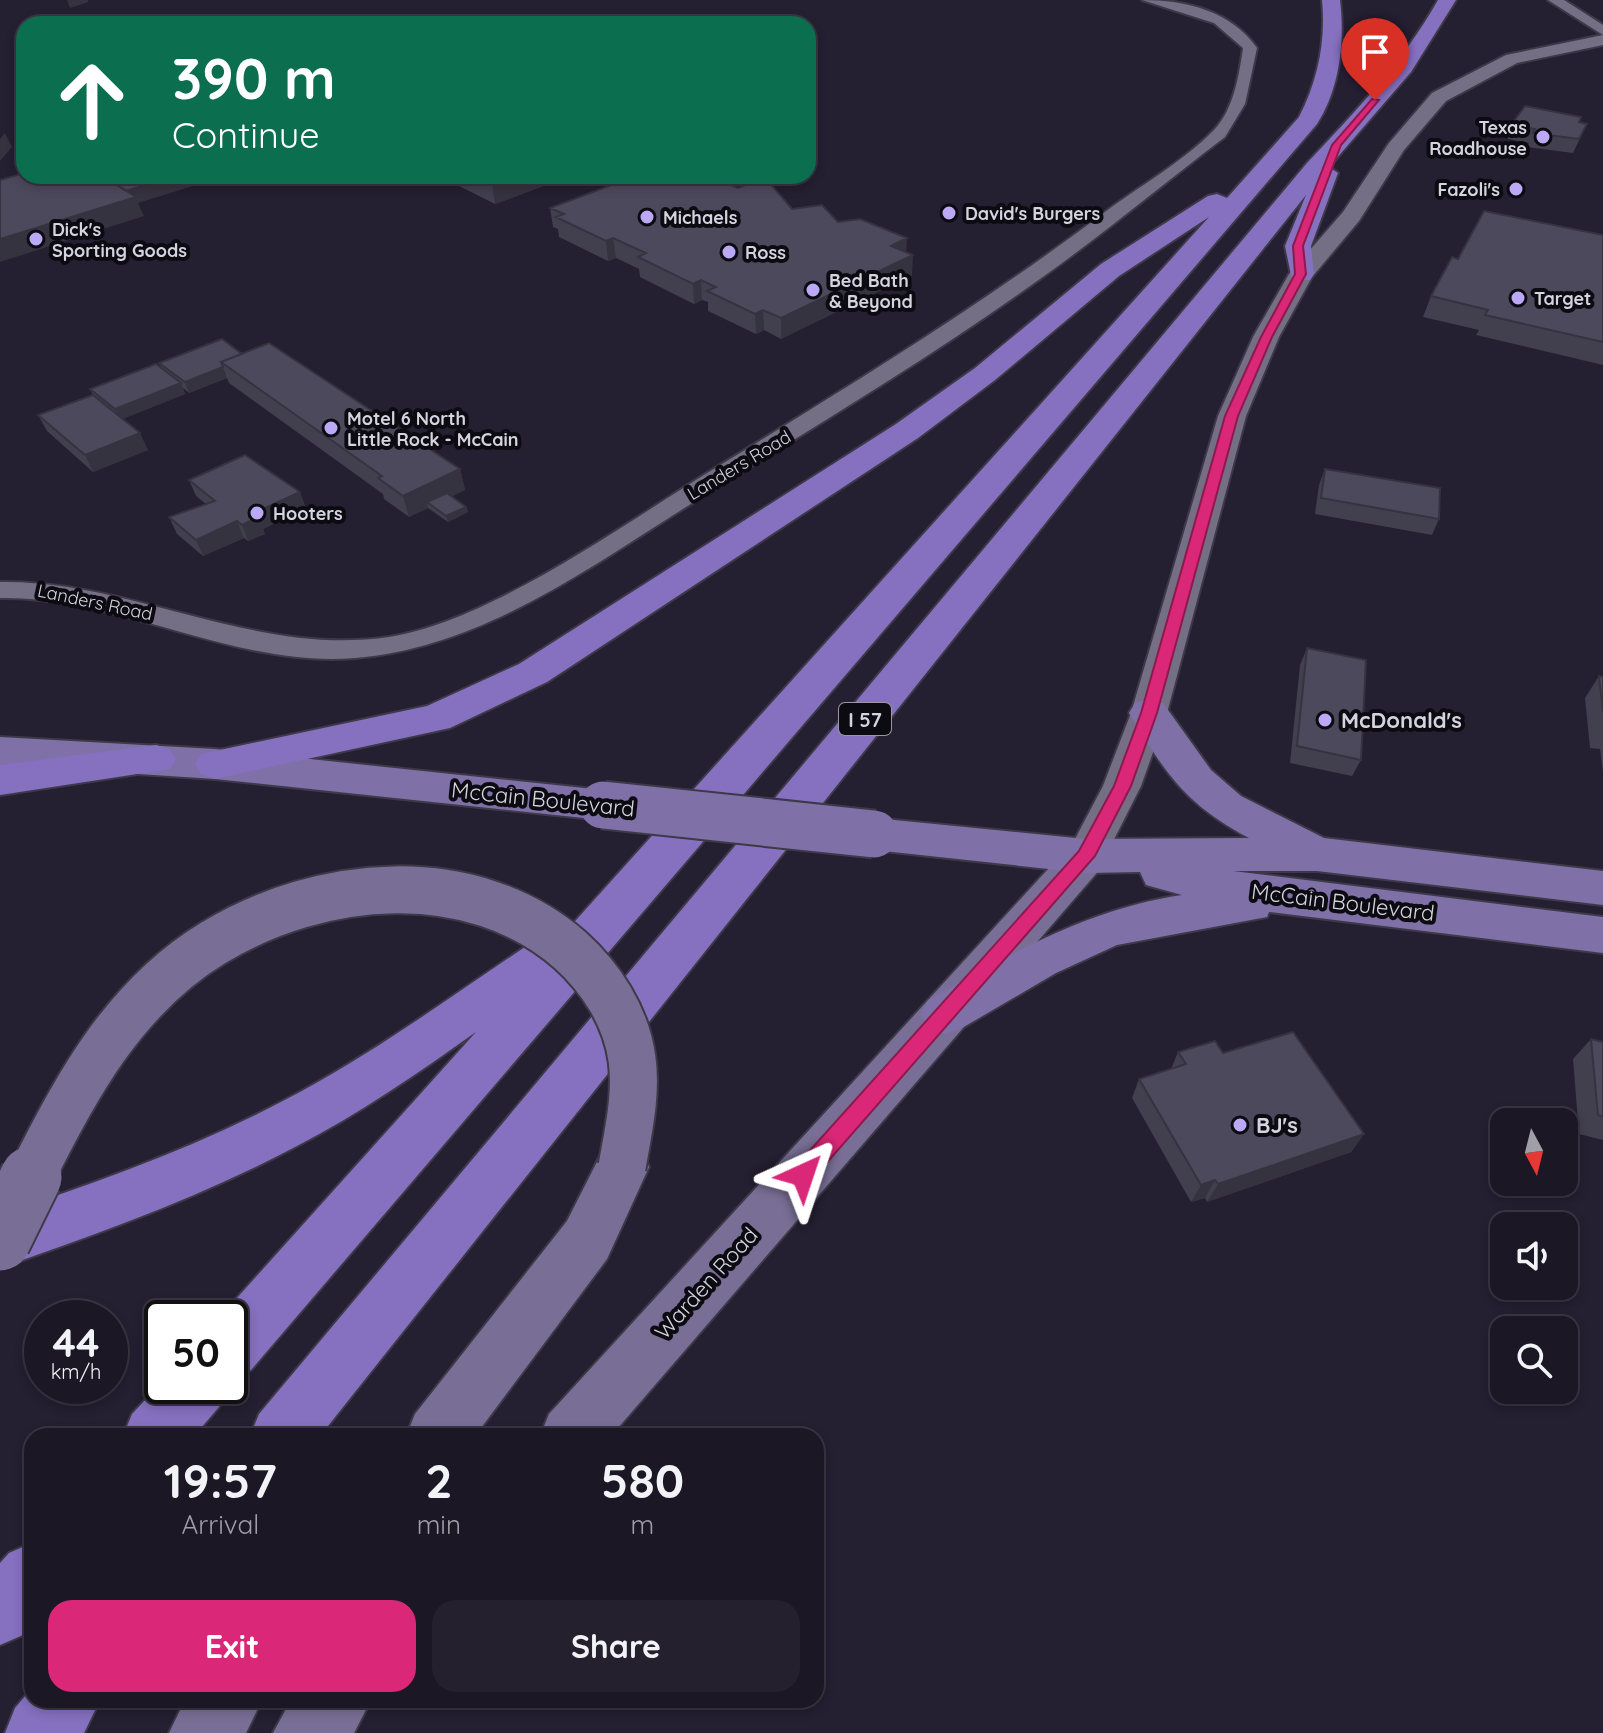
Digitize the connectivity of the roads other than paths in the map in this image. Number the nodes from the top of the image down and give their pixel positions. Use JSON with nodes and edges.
{"nodes":[{"id":1,"x":1149,"y":0,"type":"edge"},
{"id":2,"x":1331,"y":0,"type":"edge"},
{"id":3,"x":1447,"y":0,"type":"edge"},
{"id":4,"x":1555,"y":0,"type":"edge"},
{"id":5,"x":1603,"y":31,"type":"edge"},
{"id":6,"x":1603,"y":40,"type":"edge"},
{"id":7,"x":1336,"y":145,"type":"junction"},
{"id":8,"x":1260,"y":174,"type":"junction"},
{"id":9,"x":1301,"y":274,"type":"junction"},
{"id":10,"x":0,"y":590,"type":"edge"},
{"id":11,"x":1149,"y":713,"type":"junction"},
{"id":12,"x":0,"y":751,"type":"edge"},
{"id":13,"x":156,"y":759,"type":"junction"},
{"id":14,"x":215,"y":764,"type":"junction"},
{"id":15,"x":0,"y":780,"type":"edge"},
{"id":16,"x":1317,"y":854,"type":"junction"},
{"id":17,"x":1086,"y":856,"type":"junction"},
{"id":18,"x":1603,"y":888,"type":"edge"},
{"id":19,"x":1306,"y":899,"type":"junction"},
{"id":20,"x":616,"y":908,"type":"junction"},
{"id":21,"x":1603,"y":935,"type":"edge"},
{"id":22,"x":945,"y":1014,"type":"junction"},
{"id":23,"x":0,"y":1240,"type":"edge"},
{"id":24,"x":248,"y":1328,"type":"edge"},
{"id":25,"x":182,"y":1404,"type":"edge"},
{"id":26,"x":161,"y":1428,"type":"edge"},
{"id":27,"x":288,"y":1428,"type":"edge"},
{"id":28,"x":443,"y":1428,"type":"edge"},
{"id":29,"x":578,"y":1428,"type":"edge"},
{"id":30,"x":24,"y":1585,"type":"edge"},
{"id":31,"x":0,"y":1612,"type":"edge"},
{"id":32,"x":60,"y":1708,"type":"edge"},
{"id":33,"x":222,"y":1708,"type":"edge"},
{"id":34,"x":330,"y":1708,"type":"edge"},
{"id":35,"x":40,"y":1733,"type":"edge"},
{"id":36,"x":204,"y":1733,"type":"edge"},
{"id":37,"x":308,"y":1733,"type":"edge"}],
"edges":[{"from":1,"to":10,"type":"street","name":"Landers Road"},
{"from":2,"to":8,"type":"highway","number":"I 57"},
{"from":3,"to":7,"type":"highway","number":"I 57"},
{"from":4,"to":5,"type":"street"},
{"from":6,"to":9,"type":"street","name":"Warden Road"},
{"from":7,"to":9,"type":"highway"},
{"from":7,"to":27,"type":"highway","number":"I 57"},
{"from":8,"to":14,"type":"highway"},
{"from":8,"to":20,"type":"highway","number":"I 57"},
{"from":9,"to":11,"type":"street","name":"Warden Road"},
{"from":11,"to":16,"type":"main road"},
{"from":11,"to":17,"type":"street","name":"Warden Road"},
{"from":12,"to":13,"type":"main road","name":"McCain Boulevard"},
{"from":13,"to":14,"type":"main road","name":"McCain Boulevard"},
{"from":13,"to":15,"type":"highway"},
{"from":14,"to":17,"type":"main road","name":"McCain Boulevard","bridge":true},
{"from":16,"to":17,"type":"main road","name":"McCain Boulevard"},
{"from":16,"to":18,"type":"main road","name":"McCain Boulevard"},
{"from":17,"to":19,"type":"main road","name":"McCain Boulevard"},
{"from":17,"to":22,"type":"main road","name":"Warden Road"},
{"from":19,"to":21,"type":"main road","name":"McCain Boulevard"},
{"from":19,"to":22,"type":"main road"},
{"from":20,"to":23,"type":"highway"},
{"from":20,"to":24,"type":"highway","number":"I 57"},
{"from":22,"to":29,"type":"main road","name":"Warden Road"},
{"from":23,"to":28,"type":"main road","bridge":true},
{"from":25,"to":26,"type":"highway"},
{"from":30,"to":31,"type":"highway"},
{"from":32,"to":35,"type":"highway"},
{"from":33,"to":36,"type":"main road"},
{"from":34,"to":37,"type":"main road"}]}
